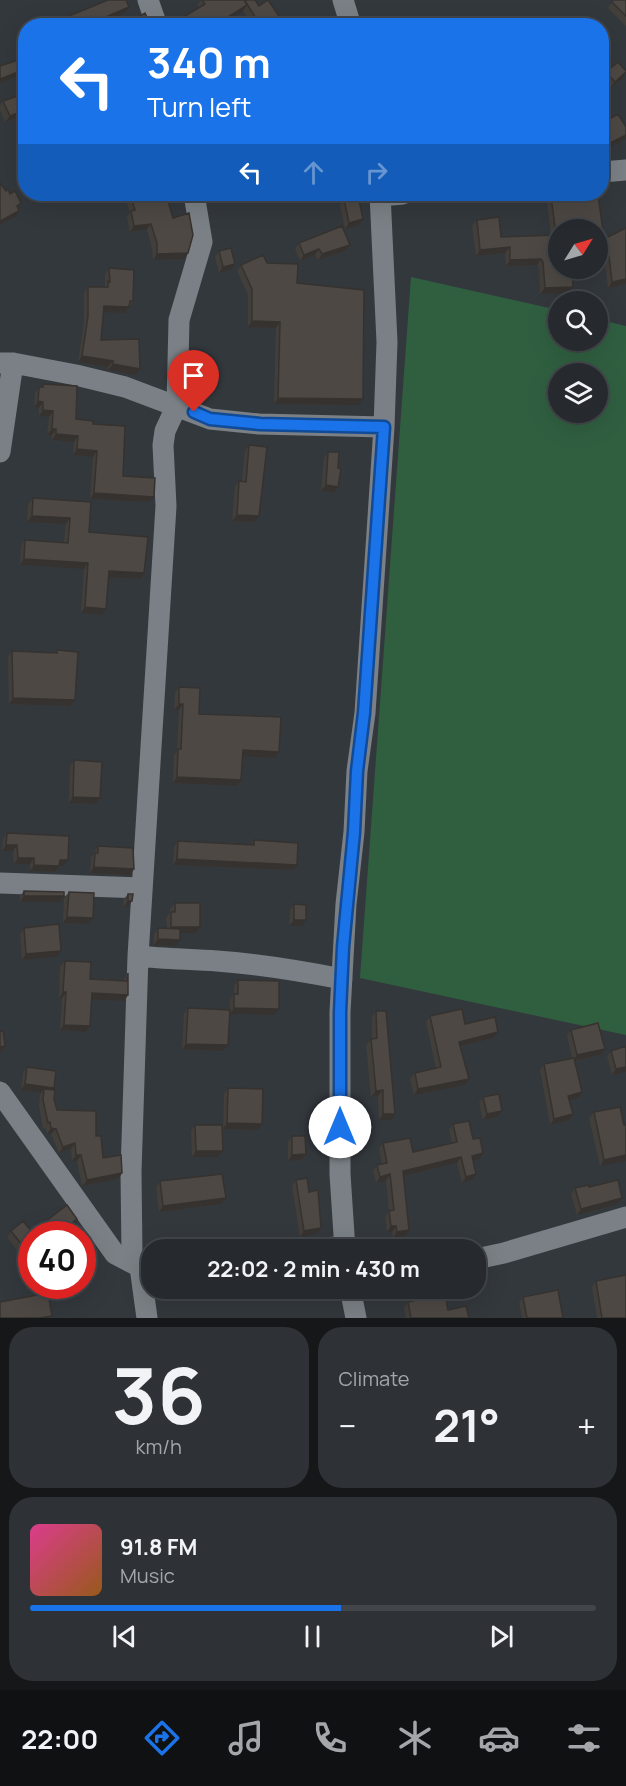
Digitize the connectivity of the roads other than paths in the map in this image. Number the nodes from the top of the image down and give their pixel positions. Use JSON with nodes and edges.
{"nodes":[{"id":1,"x":148,"y":0,"type":"edge"},
{"id":2,"x":343,"y":0,"type":"edge"},
{"id":3,"x":154,"y":18,"type":"edge"},
{"id":4,"x":349,"y":18,"type":"edge"},
{"id":5,"x":626,"y":170,"type":"edge"},
{"id":6,"x":609,"y":171,"type":"edge"},
{"id":7,"x":195,"y":201,"type":"edge"},
{"id":8,"x":380,"y":201,"type":"edge"},
{"id":9,"x":7,"y":363,"type":"edge"},
{"id":10,"x":177,"y":405,"type":"junction"},
{"id":11,"x":384,"y":427,"type":"junction"},
{"id":12,"x":0,"y":449,"type":"edge"},
{"id":13,"x":0,"y":883,"type":"edge"},
{"id":14,"x":142,"y":888,"type":"junction"},
{"id":15,"x":138,"y":956,"type":"junction"},
{"id":16,"x":342,"y":979,"type":"junction"},
{"id":17,"x":0,"y":1092,"type":"edge"},
{"id":18,"x":626,"y":1216,"type":"edge"},
{"id":19,"x":344,"y":1239,"type":"edge"},
{"id":20,"x":486,"y":1257,"type":"edge"},
{"id":21,"x":141,"y":1262,"type":"edge"},
{"id":22,"x":141,"y":1264,"type":"edge"},
{"id":23,"x":147,"y":1299,"type":"edge"},
{"id":24,"x":352,"y":1299,"type":"edge"},
{"id":25,"x":147,"y":1318,"type":"edge"},
{"id":26,"x":356,"y":1318,"type":"edge"}],
"edges":[{"from":1,"to":3,"type":"street"},
{"from":2,"to":4,"type":"street"},
{"from":5,"to":6,"type":"street"},
{"from":7,"to":10,"type":"street"},
{"from":8,"to":11,"type":"street"},
{"from":9,"to":10,"type":"street"},
{"from":9,"to":12,"type":"street"},
{"from":10,"to":11,"type":"street"},
{"from":10,"to":14,"type":"street"},
{"from":11,"to":16,"type":"street"},
{"from":13,"to":14,"type":"street"},
{"from":14,"to":15,"type":"street"},
{"from":15,"to":16,"type":"street"},
{"from":15,"to":21,"type":"street"},
{"from":16,"to":19,"type":"street"},
{"from":17,"to":22,"type":"street"},
{"from":18,"to":20,"type":"street"},
{"from":23,"to":25,"type":"street"},
{"from":24,"to":26,"type":"street"}]}
